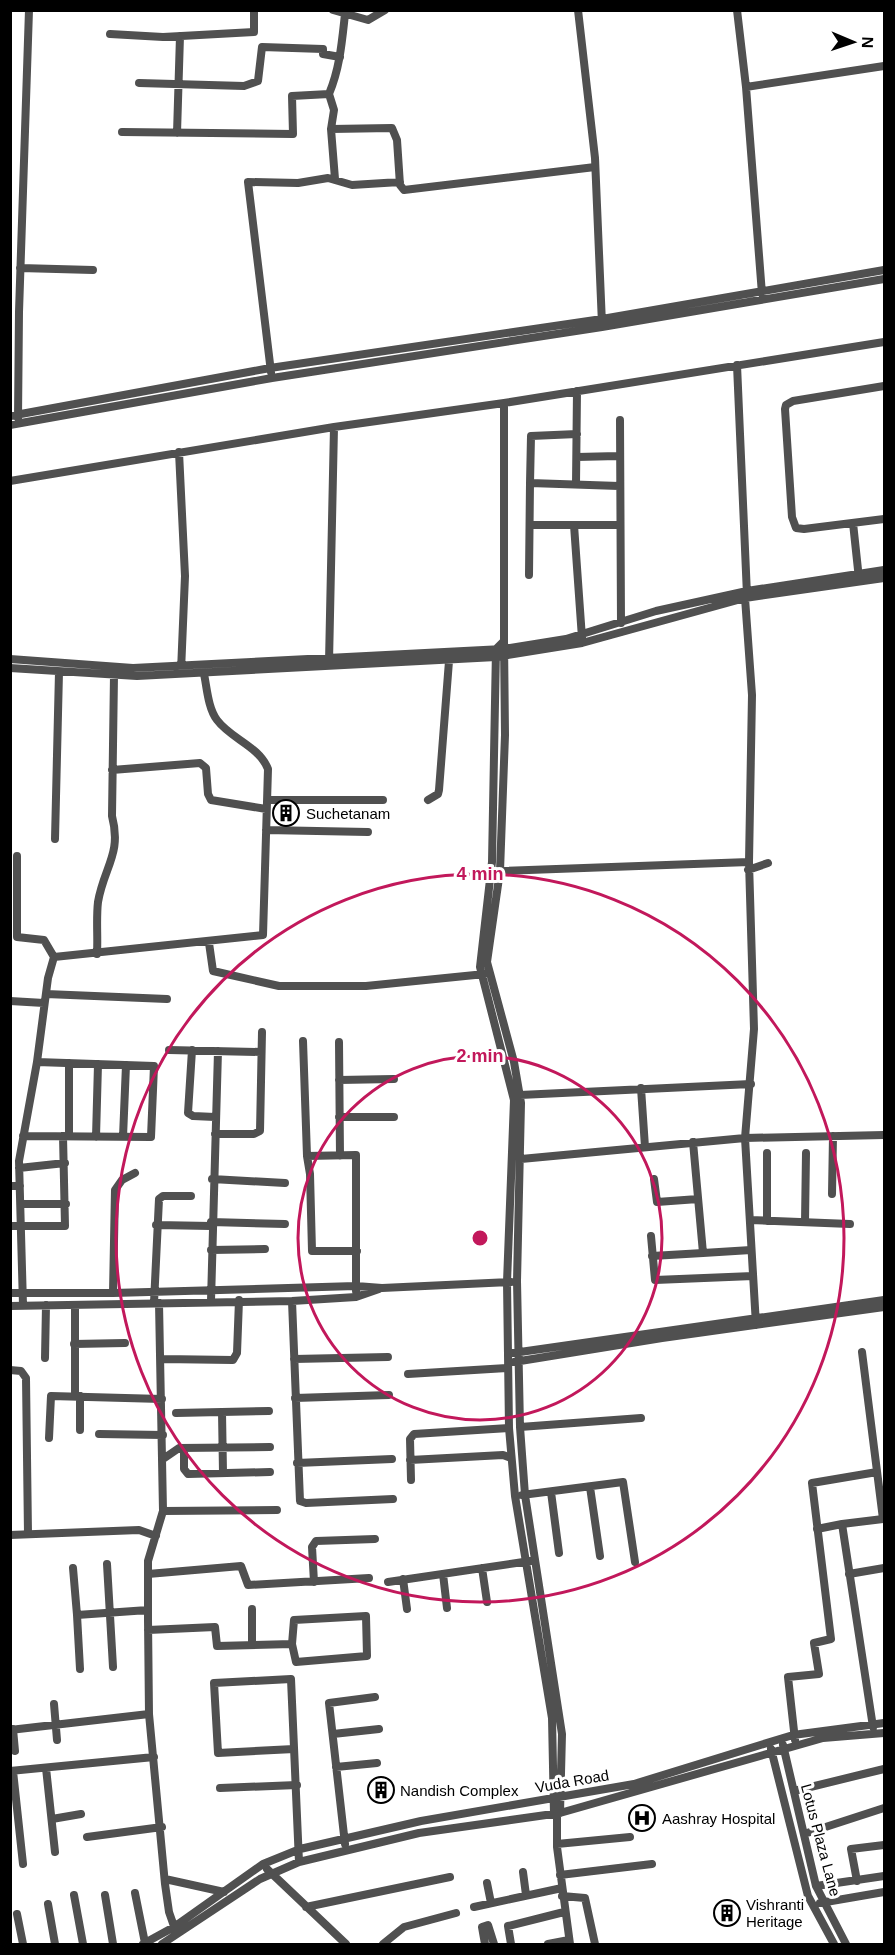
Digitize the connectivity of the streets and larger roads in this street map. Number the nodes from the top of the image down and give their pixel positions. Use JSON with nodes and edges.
{"nodes":[{"id":1,"x":29,"y":10,"type":"edge"},
{"id":2,"x":254,"y":10,"type":"edge"},
{"id":3,"x":333,"y":10,"type":"edge"},
{"id":4,"x":385,"y":10,"type":"edge"},
{"id":5,"x":578,"y":10,"type":"edge"},
{"id":6,"x":737,"y":10,"type":"edge"},
{"id":7,"x":345,"y":14,"type":"junction"},
{"id":8,"x":111,"y":34,"type":"dead end"},
{"id":9,"x":180,"y":36,"type":"junction"},
{"id":10,"x":340,"y":57,"type":"junction"},
{"id":11,"x":885,"y":66,"type":"edge"},
{"id":12,"x":139,"y":83,"type":"dead end"},
{"id":13,"x":179,"y":84,"type":"junction"},
{"id":14,"x":746,"y":87,"type":"junction"},
{"id":15,"x":329,"y":94,"type":"junction"},
{"id":16,"x":331,"y":129,"type":"junction"},
{"id":17,"x":122,"y":132,"type":"dead end"},
{"id":18,"x":177,"y":133,"type":"junction"},
{"id":19,"x":596,"y":166,"type":"junction"},
{"id":20,"x":335,"y":179,"type":"junction"},
{"id":21,"x":399,"y":182,"type":"junction"},
{"id":22,"x":20,"y":268,"type":"junction"},
{"id":23,"x":93,"y":270,"type":"dead end"},
{"id":24,"x":885,"y":270,"type":"edge"},
{"id":25,"x":885,"y":279,"type":"edge"},
{"id":26,"x":763,"y":296,"type":"junction"},
{"id":27,"x":602,"y":323,"type":"junction"},
{"id":28,"x":885,"y":342,"type":"edge"},
{"id":29,"x":737,"y":365,"type":"junction"},
{"id":30,"x":270,"y":368,"type":"junction"},
{"id":31,"x":272,"y":378,"type":"junction"},
{"id":32,"x":885,"y":386,"type":"edge"},
{"id":33,"x":577,"y":391,"type":"junction"},
{"id":34,"x":504,"y":403,"type":"junction"},
{"id":35,"x":14,"y":420,"type":"edge"},
{"id":36,"x":620,"y":420,"type":"dead end"},
{"id":37,"x":334,"y":427,"type":"junction"},
{"id":38,"x":577,"y":434,"type":"junction"},
{"id":39,"x":179,"y":452,"type":"junction"},
{"id":40,"x":618,"y":456,"type":"junction"},
{"id":41,"x":577,"y":457,"type":"junction"},
{"id":42,"x":10,"y":481,"type":"edge"},
{"id":43,"x":530,"y":483,"type":"junction"},
{"id":44,"x":576,"y":484,"type":"junction"},
{"id":45,"x":619,"y":486,"type":"junction"},
{"id":46,"x":885,"y":519,"type":"edge"},
{"id":47,"x":853,"y":523,"type":"junction"},
{"id":48,"x":530,"y":525,"type":"junction"},
{"id":49,"x":574,"y":525,"type":"junction"},
{"id":50,"x":620,"y":525,"type":"junction"},
{"id":51,"x":885,"y":570,"type":"edge"},
{"id":52,"x":530,"y":575,"type":"dead end"},
{"id":53,"x":885,"y":578,"type":"edge"},
{"id":54,"x":859,"y":580,"type":"junction"},
{"id":55,"x":746,"y":596,"type":"junction"},
{"id":56,"x":621,"y":623,"type":"junction"},
{"id":57,"x":582,"y":639,"type":"junction"},
{"id":58,"x":501,"y":650,"type":"junction"},
{"id":59,"x":10,"y":659,"type":"edge"},
{"id":60,"x":449,"y":660,"type":"junction"},
{"id":61,"x":329,"y":662,"type":"junction"},
{"id":62,"x":10,"y":668,"type":"edge"},
{"id":63,"x":181,"y":670,"type":"junction"},
{"id":64,"x":59,"y":672,"type":"junction"},
{"id":65,"x":204,"y":674,"type":"junction"},
{"id":66,"x":114,"y":675,"type":"junction"},
{"id":67,"x":112,"y":770,"type":"junction"},
{"id":68,"x":383,"y":800,"type":"dead end"},
{"id":69,"x":428,"y":800,"type":"dead end"},
{"id":70,"x":267,"y":804,"type":"junction"},
{"id":71,"x":266,"y":830,"type":"junction"},
{"id":72,"x":368,"y":832,"type":"dead end"},
{"id":73,"x":55,"y":839,"type":"dead end"},
{"id":74,"x":17,"y":856,"type":"dead end"},
{"id":75,"x":768,"y":863,"type":"dead end"},
{"id":76,"x":748,"y":866,"type":"junction"},
{"id":77,"x":500,"y":871,"type":"junction"},
{"id":78,"x":209,"y":943,"type":"junction"},
{"id":79,"x":97,"y":954,"type":"junction"},
{"id":80,"x":54,"y":957,"type":"junction"},
{"id":81,"x":485,"y":974,"type":"junction"},
{"id":82,"x":45,"y":999,"type":"junction"},
{"id":83,"x":167,"y":999,"type":"dead end"},
{"id":84,"x":10,"y":1001,"type":"edge"},
{"id":85,"x":262,"y":1032,"type":"dead end"},
{"id":86,"x":303,"y":1041,"type":"dead end"},
{"id":87,"x":339,"y":1042,"type":"dead end"},
{"id":88,"x":169,"y":1050,"type":"dead end"},
{"id":89,"x":192,"y":1050,"type":"junction"},
{"id":90,"x":218,"y":1051,"type":"junction"},
{"id":91,"x":261,"y":1052,"type":"junction"},
{"id":92,"x":37,"y":1062,"type":"junction"},
{"id":93,"x":69,"y":1063,"type":"junction"},
{"id":94,"x":98,"y":1064,"type":"junction"},
{"id":95,"x":126,"y":1065,"type":"junction"},
{"id":96,"x":394,"y":1079,"type":"dead end"},
{"id":97,"x":339,"y":1080,"type":"junction"},
{"id":98,"x":751,"y":1084,"type":"junction"},
{"id":99,"x":641,"y":1088,"type":"junction"},
{"id":100,"x":520,"y":1095,"type":"junction"},
{"id":101,"x":215,"y":1117,"type":"junction"},
{"id":102,"x":339,"y":1117,"type":"junction"},
{"id":103,"x":394,"y":1117,"type":"dead end"},
{"id":104,"x":215,"y":1134,"type":"junction"},
{"id":105,"x":23,"y":1136,"type":"junction"},
{"id":106,"x":66,"y":1136,"type":"junction"},
{"id":107,"x":833,"y":1136,"type":"junction"},
{"id":108,"x":885,"y":1136,"type":"edge"},
{"id":109,"x":96,"y":1137,"type":"junction"},
{"id":110,"x":123,"y":1137,"type":"junction"},
{"id":111,"x":745,"y":1138,"type":"junction"},
{"id":112,"x":693,"y":1143,"type":"junction"},
{"id":113,"x":645,"y":1147,"type":"junction"},
{"id":114,"x":766,"y":1153,"type":"dead end"},
{"id":115,"x":806,"y":1153,"type":"dead end"},
{"id":116,"x":307,"y":1156,"type":"junction"},
{"id":117,"x":340,"y":1156,"type":"junction"},
{"id":118,"x":521,"y":1159,"type":"junction"},
{"id":119,"x":65,"y":1163,"type":"junction"},
{"id":120,"x":19,"y":1168,"type":"junction"},
{"id":121,"x":135,"y":1173,"type":"dead end"},
{"id":122,"x":212,"y":1179,"type":"junction"},
{"id":123,"x":654,"y":1179,"type":"dead end"},
{"id":124,"x":285,"y":1183,"type":"dead end"},
{"id":125,"x":10,"y":1186,"type":"edge"},
{"id":126,"x":20,"y":1186,"type":"junction"},
{"id":127,"x":832,"y":1194,"type":"dead end"},
{"id":128,"x":191,"y":1196,"type":"dead end"},
{"id":129,"x":698,"y":1199,"type":"junction"},
{"id":130,"x":21,"y":1204,"type":"junction"},
{"id":131,"x":66,"y":1204,"type":"junction"},
{"id":132,"x":750,"y":1220,"type":"junction"},
{"id":133,"x":766,"y":1221,"type":"junction"},
{"id":134,"x":805,"y":1222,"type":"junction"},
{"id":135,"x":211,"y":1224,"type":"junction"},
{"id":136,"x":285,"y":1224,"type":"dead end"},
{"id":137,"x":850,"y":1224,"type":"dead end"},
{"id":138,"x":156,"y":1225,"type":"junction"},
{"id":139,"x":10,"y":1226,"type":"edge"},
{"id":140,"x":22,"y":1226,"type":"junction"},
{"id":141,"x":651,"y":1236,"type":"dead end"},
{"id":142,"x":265,"y":1249,"type":"dead end"},
{"id":143,"x":212,"y":1250,"type":"junction"},
{"id":144,"x":751,"y":1250,"type":"junction"},
{"id":145,"x":357,"y":1251,"type":"junction"},
{"id":146,"x":703,"y":1253,"type":"junction"},
{"id":147,"x":652,"y":1256,"type":"junction"},
{"id":148,"x":753,"y":1276,"type":"junction"},
{"id":149,"x":517,"y":1281,"type":"junction"},
{"id":150,"x":507,"y":1282,"type":"junction"},
{"id":151,"x":356,"y":1286,"type":"junction"},
{"id":152,"x":382,"y":1288,"type":"junction"},
{"id":153,"x":211,"y":1289,"type":"junction"},
{"id":154,"x":154,"y":1291,"type":"junction"},
{"id":155,"x":22,"y":1292,"type":"junction"},
{"id":156,"x":10,"y":1293,"type":"edge"},
{"id":157,"x":113,"y":1293,"type":"junction"},
{"id":158,"x":356,"y":1297,"type":"junction"},
{"id":159,"x":239,"y":1300,"type":"junction"},
{"id":160,"x":885,"y":1300,"type":"edge"},
{"id":161,"x":211,"y":1301,"type":"junction"},
{"id":162,"x":292,"y":1301,"type":"junction"},
{"id":163,"x":157,"y":1303,"type":"junction"},
{"id":164,"x":22,"y":1305,"type":"junction"},
{"id":165,"x":46,"y":1305,"type":"junction"},
{"id":166,"x":10,"y":1306,"type":"edge"},
{"id":167,"x":75,"y":1306,"type":"junction"},
{"id":168,"x":885,"y":1307,"type":"edge"},
{"id":169,"x":756,"y":1322,"type":"junction"},
{"id":170,"x":125,"y":1343,"type":"dead end"},
{"id":171,"x":74,"y":1344,"type":"junction"},
{"id":172,"x":862,"y":1352,"type":"dead end"},
{"id":173,"x":388,"y":1357,"type":"dead end"},
{"id":174,"x":518,"y":1358,"type":"junction"},
{"id":175,"x":45,"y":1359,"type":"dead end"},
{"id":176,"x":162,"y":1359,"type":"junction"},
{"id":177,"x":294,"y":1359,"type":"junction"},
{"id":178,"x":507,"y":1362,"type":"junction"},
{"id":179,"x":10,"y":1370,"type":"edge"},
{"id":180,"x":408,"y":1374,"type":"dead end"},
{"id":181,"x":389,"y":1395,"type":"dead end"},
{"id":182,"x":78,"y":1396,"type":"junction"},
{"id":183,"x":295,"y":1398,"type":"junction"},
{"id":184,"x":162,"y":1399,"type":"junction"},
{"id":185,"x":269,"y":1411,"type":"dead end"},
{"id":186,"x":222,"y":1412,"type":"junction"},
{"id":187,"x":176,"y":1413,"type":"dead end"},
{"id":188,"x":641,"y":1418,"type":"dead end"},
{"id":189,"x":520,"y":1427,"type":"junction"},
{"id":190,"x":509,"y":1428,"type":"junction"},
{"id":191,"x":80,"y":1431,"type":"dead end"},
{"id":192,"x":99,"y":1434,"type":"dead end"},
{"id":193,"x":163,"y":1435,"type":"junction"},
{"id":194,"x":49,"y":1438,"type":"dead end"},
{"id":195,"x":270,"y":1447,"type":"dead end"},
{"id":196,"x":184,"y":1448,"type":"junction"},
{"id":197,"x":222,"y":1448,"type":"junction"},
{"id":198,"x":512,"y":1458,"type":"junction"},
{"id":199,"x":163,"y":1459,"type":"junction"},
{"id":200,"x":392,"y":1459,"type":"dead end"},
{"id":201,"x":410,"y":1460,"type":"junction"},
{"id":202,"x":297,"y":1463,"type":"junction"},
{"id":203,"x":270,"y":1472,"type":"dead end"},
{"id":204,"x":877,"y":1472,"type":"junction"},
{"id":205,"x":223,"y":1473,"type":"junction"},
{"id":206,"x":411,"y":1480,"type":"dead end"},
{"id":207,"x":590,"y":1487,"type":"junction"},
{"id":208,"x":550,"y":1492,"type":"junction"},
{"id":209,"x":520,"y":1496,"type":"junction"},
{"id":210,"x":393,"y":1499,"type":"dead end"},
{"id":211,"x":277,"y":1510,"type":"dead end"},
{"id":212,"x":163,"y":1511,"type":"junction"},
{"id":213,"x":843,"y":1524,"type":"junction"},
{"id":214,"x":817,"y":1529,"type":"junction"},
{"id":215,"x":28,"y":1534,"type":"junction"},
{"id":216,"x":10,"y":1535,"type":"edge"},
{"id":217,"x":156,"y":1536,"type":"junction"},
{"id":218,"x":375,"y":1539,"type":"dead end"},
{"id":219,"x":559,"y":1553,"type":"dead end"},
{"id":220,"x":600,"y":1556,"type":"dead end"},
{"id":221,"x":531,"y":1561,"type":"junction"},
{"id":222,"x":635,"y":1562,"type":"dead end"},
{"id":223,"x":107,"y":1564,"type":"dead end"},
{"id":224,"x":73,"y":1568,"type":"dead end"},
{"id":225,"x":482,"y":1568,"type":"junction"},
{"id":226,"x":885,"y":1568,"type":"edge"},
{"id":227,"x":148,"y":1574,"type":"junction"},
{"id":228,"x":443,"y":1574,"type":"junction"},
{"id":229,"x":849,"y":1574,"type":"junction"},
{"id":230,"x":369,"y":1578,"type":"dead end"},
{"id":231,"x":404,"y":1579,"type":"junction"},
{"id":232,"x":314,"y":1582,"type":"junction"},
{"id":233,"x":388,"y":1582,"type":"dead end"},
{"id":234,"x":487,"y":1602,"type":"dead end"},
{"id":235,"x":447,"y":1608,"type":"dead end"},
{"id":236,"x":252,"y":1609,"type":"dead end"},
{"id":237,"x":407,"y":1609,"type":"dead end"},
{"id":238,"x":148,"y":1610,"type":"junction"},
{"id":239,"x":111,"y":1612,"type":"junction"},
{"id":240,"x":77,"y":1615,"type":"junction"},
{"id":241,"x":148,"y":1630,"type":"junction"},
{"id":242,"x":292,"y":1644,"type":"junction"},
{"id":243,"x":252,"y":1645,"type":"junction"},
{"id":244,"x":113,"y":1667,"type":"dead end"},
{"id":245,"x":80,"y":1669,"type":"dead end"},
{"id":246,"x":375,"y":1697,"type":"dead end"},
{"id":247,"x":54,"y":1704,"type":"dead end"},
{"id":248,"x":149,"y":1714,"type":"junction"},
{"id":249,"x":885,"y":1723,"type":"edge"},
{"id":250,"x":56,"y":1725,"type":"junction"},
{"id":251,"x":873,"y":1729,"type":"junction"},
{"id":252,"x":12,"y":1730,"type":"edge"},
{"id":253,"x":379,"y":1730,"type":"dead end"},
{"id":254,"x":885,"y":1732,"type":"edge"},
{"id":255,"x":333,"y":1734,"type":"junction"},
{"id":256,"x":780,"y":1739,"type":"junction"},
{"id":257,"x":57,"y":1740,"type":"dead end"},
{"id":258,"x":795,"y":1740,"type":"junction"},
{"id":259,"x":769,"y":1742,"type":"junction"},
{"id":260,"x":294,"y":1749,"type":"junction"},
{"id":261,"x":784,"y":1749,"type":"junction"},
{"id":262,"x":15,"y":1751,"type":"dead end"},
{"id":263,"x":772,"y":1752,"type":"junction"},
{"id":264,"x":154,"y":1757,"type":"junction"},
{"id":265,"x":377,"y":1763,"type":"dead end"},
{"id":266,"x":336,"y":1767,"type":"junction"},
{"id":267,"x":46,"y":1768,"type":"junction"},
{"id":268,"x":885,"y":1769,"type":"edge"},
{"id":269,"x":12,"y":1771,"type":"edge"},
{"id":270,"x":297,"y":1785,"type":"junction"},
{"id":271,"x":220,"y":1788,"type":"dead end"},
{"id":272,"x":557,"y":1791,"type":"junction"},
{"id":273,"x":794,"y":1791,"type":"junction"},
{"id":274,"x":885,"y":1808,"type":"edge"},
{"id":275,"x":14,"y":1811,"type":"edge"},
{"id":276,"x":81,"y":1814,"type":"dead end"},
{"id":277,"x":557,"y":1814,"type":"junction"},
{"id":278,"x":52,"y":1819,"type":"junction"},
{"id":279,"x":162,"y":1827,"type":"junction"},
{"id":280,"x":804,"y":1834,"type":"junction"},
{"id":281,"x":87,"y":1836,"type":"dead end"},
{"id":282,"x":630,"y":1837,"type":"dead end"},
{"id":283,"x":344,"y":1838,"type":"junction"},
{"id":284,"x":20,"y":1843,"type":"junction"},
{"id":285,"x":300,"y":1843,"type":"junction"},
{"id":286,"x":10,"y":1844,"type":"edge"},
{"id":287,"x":557,"y":1844,"type":"junction"},
{"id":288,"x":885,"y":1845,"type":"edge"},
{"id":289,"x":346,"y":1851,"type":"junction"},
{"id":290,"x":56,"y":1852,"type":"dead end"},
{"id":291,"x":299,"y":1862,"type":"junction"},
{"id":292,"x":23,"y":1864,"type":"dead end"},
{"id":293,"x":263,"y":1864,"type":"junction"},
{"id":294,"x":652,"y":1864,"type":"dead end"},
{"id":295,"x":523,"y":1872,"type":"dead end"},
{"id":296,"x":270,"y":1873,"type":"junction"},
{"id":297,"x":165,"y":1875,"type":"junction"},
{"id":298,"x":560,"y":1875,"type":"junction"},
{"id":299,"x":885,"y":1876,"type":"edge"},
{"id":300,"x":450,"y":1877,"type":"dead end"},
{"id":301,"x":856,"y":1881,"type":"junction"},
{"id":302,"x":487,"y":1883,"type":"dead end"},
{"id":303,"x":224,"y":1892,"type":"junction"},
{"id":304,"x":562,"y":1892,"type":"junction"},
{"id":305,"x":885,"y":1892,"type":"edge"},
{"id":306,"x":135,"y":1893,"type":"dead end"},
{"id":307,"x":105,"y":1894,"type":"dead end"},
{"id":308,"x":820,"y":1894,"type":"junction"},
{"id":309,"x":74,"y":1895,"type":"dead end"},
{"id":310,"x":526,"y":1895,"type":"junction"},
{"id":311,"x":808,"y":1896,"type":"junction"},
{"id":312,"x":48,"y":1904,"type":"dead end"},
{"id":313,"x":491,"y":1904,"type":"junction"},
{"id":314,"x":812,"y":1905,"type":"junction"},
{"id":315,"x":306,"y":1907,"type":"junction"},
{"id":316,"x":474,"y":1907,"type":"dead end"},
{"id":317,"x":564,"y":1912,"type":"junction"},
{"id":318,"x":456,"y":1913,"type":"dead end"},
{"id":319,"x":17,"y":1914,"type":"dead end"},
{"id":320,"x":176,"y":1931,"type":"junction"},
{"id":321,"x":570,"y":1942,"type":"edge"},
{"id":322,"x":23,"y":1944,"type":"edge"},
{"id":323,"x":55,"y":1944,"type":"edge"},
{"id":324,"x":83,"y":1944,"type":"edge"},
{"id":325,"x":113,"y":1944,"type":"edge"},
{"id":326,"x":144,"y":1944,"type":"edge"},
{"id":327,"x":162,"y":1944,"type":"edge"},
{"id":328,"x":346,"y":1944,"type":"edge"},
{"id":329,"x":382,"y":1944,"type":"edge"},
{"id":330,"x":485,"y":1944,"type":"edge"},
{"id":331,"x":494,"y":1944,"type":"edge"},
{"id":332,"x":511,"y":1944,"type":"edge"},
{"id":333,"x":548,"y":1944,"type":"edge"},
{"id":334,"x":595,"y":1944,"type":"edge"},
{"id":335,"x":834,"y":1944,"type":"edge"},
{"id":336,"x":846,"y":1944,"type":"edge"}],
"edges":[{"from":1,"to":22,"type":"street"},
{"from":2,"to":9,"type":"street"},
{"from":3,"to":7,"type":"street"},
{"from":4,"to":7,"type":"street"},
{"from":5,"to":19,"type":"street"},
{"from":6,"to":14,"type":"street"},
{"from":7,"to":10,"type":"street"},
{"from":8,"to":9,"type":"street"},
{"from":9,"to":13,"type":"street"},
{"from":10,"to":13,"type":"street"},
{"from":10,"to":15,"type":"street"},
{"from":11,"to":14,"type":"street"},
{"from":12,"to":13,"type":"street"},
{"from":13,"to":18,"type":"street"},
{"from":14,"to":26,"type":"street"},
{"from":15,"to":16,"type":"street"},
{"from":15,"to":18,"type":"street"},
{"from":16,"to":20,"type":"street"},
{"from":16,"to":21,"type":"street"},
{"from":17,"to":18,"type":"street"},
{"from":19,"to":21,"type":"street"},
{"from":19,"to":27,"type":"street"},
{"from":20,"to":21,"type":"street"},
{"from":20,"to":30,"type":"street"},
{"from":22,"to":23,"type":"street"},
{"from":22,"to":35,"type":"street"},
{"from":24,"to":26,"type":"street"},
{"from":25,"to":26,"type":"street"},
{"from":26,"to":27,"type":"street"},
{"from":27,"to":30,"type":"street"},
{"from":27,"to":31,"type":"street"},
{"from":28,"to":29,"type":"street"},
{"from":29,"to":33,"type":"street"},
{"from":29,"to":55,"type":"street"},
{"from":30,"to":31,"type":"street"},
{"from":30,"to":35,"type":"street"},
{"from":31,"to":35,"type":"street"},
{"from":32,"to":47,"type":"street"},
{"from":33,"to":34,"type":"street"},
{"from":33,"to":38,"type":"street"},
{"from":34,"to":37,"type":"street"},
{"from":34,"to":58,"type":"street"},
{"from":36,"to":40,"type":"street"},
{"from":37,"to":39,"type":"street"},
{"from":37,"to":61,"type":"street"},
{"from":38,"to":41,"type":"street"},
{"from":38,"to":43,"type":"street"},
{"from":39,"to":42,"type":"street"},
{"from":39,"to":63,"type":"street"},
{"from":40,"to":41,"type":"street"},
{"from":40,"to":45,"type":"street"},
{"from":41,"to":44,"type":"street"},
{"from":43,"to":44,"type":"street"},
{"from":43,"to":48,"type":"street"},
{"from":44,"to":45,"type":"street"},
{"from":45,"to":50,"type":"street"},
{"from":46,"to":47,"type":"street"},
{"from":47,"to":54,"type":"street"},
{"from":48,"to":49,"type":"street"},
{"from":48,"to":52,"type":"street"},
{"from":49,"to":50,"type":"street"},
{"from":49,"to":57,"type":"street"},
{"from":50,"to":56,"type":"street"},
{"from":51,"to":54,"type":"street"},
{"from":53,"to":54,"type":"street"},
{"from":54,"to":55,"type":"street"},
{"from":55,"to":56,"type":"street"},
{"from":55,"to":57,"type":"street"},
{"from":55,"to":76,"type":"street"},
{"from":56,"to":57,"type":"street"},
{"from":57,"to":58,"type":"street"},
{"from":58,"to":60,"type":"street"},
{"from":58,"to":61,"type":"street"},
{"from":58,"to":77,"type":"street"},
{"from":58,"to":81,"type":"street"},
{"from":59,"to":63,"type":"street"},
{"from":60,"to":61,"type":"street"},
{"from":60,"to":69,"type":"street"},
{"from":61,"to":63,"type":"street"},
{"from":61,"to":65,"type":"street"},
{"from":62,"to":64,"type":"street"},
{"from":63,"to":65,"type":"street"},
{"from":63,"to":66,"type":"street"},
{"from":64,"to":66,"type":"street"},
{"from":64,"to":73,"type":"street"},
{"from":65,"to":70,"type":"street"},
{"from":66,"to":67,"type":"street"},
{"from":67,"to":70,"type":"street"},
{"from":67,"to":79,"type":"street"},
{"from":68,"to":70,"type":"street"},
{"from":70,"to":71,"type":"street"},
{"from":71,"to":72,"type":"street"},
{"from":71,"to":78,"type":"street"},
{"from":74,"to":80,"type":"street"},
{"from":75,"to":76,"type":"street"},
{"from":76,"to":77,"type":"street"},
{"from":76,"to":98,"type":"street"},
{"from":77,"to":81,"type":"street"},
{"from":78,"to":79,"type":"street"},
{"from":78,"to":81,"type":"street"},
{"from":79,"to":80,"type":"street"},
{"from":80,"to":82,"type":"street"},
{"from":81,"to":100,"type":"street"},
{"from":81,"to":150,"type":"street"},
{"from":82,"to":83,"type":"street"},
{"from":82,"to":84,"type":"street"},
{"from":82,"to":92,"type":"street"},
{"from":85,"to":91,"type":"street"},
{"from":86,"to":116,"type":"street"},
{"from":87,"to":97,"type":"street"},
{"from":88,"to":89,"type":"street"},
{"from":89,"to":90,"type":"street"},
{"from":89,"to":101,"type":"street"},
{"from":90,"to":91,"type":"street"},
{"from":90,"to":101,"type":"street"},
{"from":91,"to":104,"type":"street"},
{"from":92,"to":93,"type":"street"},
{"from":92,"to":105,"type":"street"},
{"from":93,"to":94,"type":"street"},
{"from":93,"to":106,"type":"street"},
{"from":94,"to":95,"type":"street"},
{"from":94,"to":109,"type":"street"},
{"from":95,"to":110,"type":"street"},
{"from":95,"to":110,"type":"street"},
{"from":96,"to":97,"type":"street"},
{"from":97,"to":102,"type":"street"},
{"from":98,"to":99,"type":"street"},
{"from":98,"to":111,"type":"street"},
{"from":99,"to":100,"type":"street"},
{"from":99,"to":113,"type":"street"},
{"from":100,"to":118,"type":"street"},
{"from":101,"to":104,"type":"street"},
{"from":102,"to":103,"type":"street"},
{"from":102,"to":117,"type":"street"},
{"from":104,"to":122,"type":"street"},
{"from":105,"to":106,"type":"street"},
{"from":105,"to":120,"type":"street"},
{"from":106,"to":109,"type":"street"},
{"from":106,"to":119,"type":"street"},
{"from":107,"to":108,"type":"street"},
{"from":107,"to":111,"type":"street"},
{"from":107,"to":127,"type":"street"},
{"from":109,"to":110,"type":"street"},
{"from":111,"to":112,"type":"street"},
{"from":111,"to":132,"type":"street"},
{"from":112,"to":113,"type":"street"},
{"from":112,"to":129,"type":"street"},
{"from":113,"to":118,"type":"street"},
{"from":114,"to":133,"type":"street"},
{"from":115,"to":134,"type":"street"},
{"from":116,"to":117,"type":"street"},
{"from":116,"to":145,"type":"street"},
{"from":117,"to":145,"type":"street"},
{"from":118,"to":149,"type":"street"},
{"from":119,"to":120,"type":"street"},
{"from":119,"to":131,"type":"street"},
{"from":120,"to":126,"type":"street"},
{"from":121,"to":157,"type":"street"},
{"from":122,"to":124,"type":"street"},
{"from":122,"to":135,"type":"street"},
{"from":123,"to":129,"type":"street"},
{"from":125,"to":126,"type":"street"},
{"from":126,"to":130,"type":"street"},
{"from":128,"to":138,"type":"street"},
{"from":129,"to":146,"type":"street"},
{"from":130,"to":131,"type":"street"},
{"from":130,"to":140,"type":"street"},
{"from":131,"to":140,"type":"street"},
{"from":132,"to":133,"type":"street"},
{"from":132,"to":144,"type":"street"},
{"from":133,"to":134,"type":"street"},
{"from":134,"to":137,"type":"street"},
{"from":135,"to":136,"type":"street"},
{"from":135,"to":138,"type":"street"},
{"from":135,"to":143,"type":"street"},
{"from":138,"to":154,"type":"street"},
{"from":139,"to":140,"type":"street"},
{"from":140,"to":155,"type":"street"},
{"from":141,"to":147,"type":"street"},
{"from":142,"to":143,"type":"street"},
{"from":143,"to":153,"type":"street"},
{"from":144,"to":146,"type":"street"},
{"from":144,"to":148,"type":"street"},
{"from":145,"to":151,"type":"street"},
{"from":146,"to":147,"type":"street"},
{"from":147,"to":148,"type":"street"},
{"from":148,"to":169,"type":"street"},
{"from":149,"to":150,"type":"street"},
{"from":149,"to":174,"type":"street"},
{"from":150,"to":152,"type":"street"},
{"from":150,"to":178,"type":"street"},
{"from":151,"to":152,"type":"street"},
{"from":151,"to":153,"type":"street"},
{"from":151,"to":158,"type":"street"},
{"from":152,"to":158,"type":"street"},
{"from":153,"to":154,"type":"street"},
{"from":153,"to":161,"type":"street"},
{"from":154,"to":157,"type":"street"},
{"from":154,"to":163,"type":"street"},
{"from":155,"to":156,"type":"street"},
{"from":155,"to":157,"type":"street"},
{"from":155,"to":164,"type":"street"},
{"from":158,"to":162,"type":"street"},
{"from":159,"to":161,"type":"street"},
{"from":159,"to":162,"type":"street"},
{"from":159,"to":176,"type":"street"},
{"from":160,"to":169,"type":"street"},
{"from":161,"to":163,"type":"street"},
{"from":162,"to":177,"type":"street"},
{"from":163,"to":167,"type":"street"},
{"from":163,"to":176,"type":"street"},
{"from":164,"to":165,"type":"street"},
{"from":164,"to":166,"type":"street"},
{"from":165,"to":167,"type":"street"},
{"from":165,"to":175,"type":"street"},
{"from":167,"to":171,"type":"street"},
{"from":168,"to":169,"type":"street"},
{"from":169,"to":174,"type":"street"},
{"from":170,"to":171,"type":"street"},
{"from":171,"to":182,"type":"street"},
{"from":172,"to":204,"type":"street"},
{"from":173,"to":177,"type":"street"},
{"from":174,"to":178,"type":"street"},
{"from":174,"to":189,"type":"street"},
{"from":176,"to":184,"type":"street"},
{"from":177,"to":183,"type":"street"},
{"from":178,"to":180,"type":"street"},
{"from":178,"to":190,"type":"street"},
{"from":179,"to":215,"type":"street"},
{"from":181,"to":183,"type":"street"},
{"from":182,"to":184,"type":"street"},
{"from":182,"to":191,"type":"street"},
{"from":182,"to":194,"type":"street"},
{"from":183,"to":202,"type":"street"},
{"from":184,"to":193,"type":"street"},
{"from":185,"to":186,"type":"street"},
{"from":186,"to":187,"type":"street"},
{"from":186,"to":197,"type":"street"},
{"from":188,"to":189,"type":"street"},
{"from":189,"to":209,"type":"street"},
{"from":190,"to":198,"type":"street"},
{"from":190,"to":201,"type":"street"},
{"from":192,"to":193,"type":"street"},
{"from":193,"to":199,"type":"street"},
{"from":195,"to":197,"type":"street"},
{"from":196,"to":197,"type":"street"},
{"from":196,"to":199,"type":"street"},
{"from":196,"to":205,"type":"street"},
{"from":197,"to":205,"type":"street"},
{"from":198,"to":201,"type":"street"},
{"from":198,"to":209,"type":"street"},
{"from":199,"to":212,"type":"street"},
{"from":200,"to":202,"type":"street"},
{"from":201,"to":206,"type":"street"},
{"from":202,"to":210,"type":"street"},
{"from":203,"to":205,"type":"street"},
{"from":204,"to":213,"type":"street"},
{"from":204,"to":214,"type":"street"},
{"from":207,"to":208,"type":"street"},
{"from":207,"to":220,"type":"street"},
{"from":207,"to":222,"type":"street"},
{"from":208,"to":209,"type":"street"},
{"from":208,"to":219,"type":"street"},
{"from":209,"to":221,"type":"street"},
{"from":211,"to":212,"type":"street"},
{"from":212,"to":217,"type":"street"},
{"from":213,"to":214,"type":"street"},
{"from":213,"to":229,"type":"street"},
{"from":214,"to":258,"type":"street"},
{"from":215,"to":216,"type":"street"},
{"from":215,"to":217,"type":"street"},
{"from":217,"to":227,"type":"street"},
{"from":218,"to":232,"type":"street"},
{"from":221,"to":225,"type":"street"},
{"from":221,"to":272,"type":"street"},
{"from":223,"to":239,"type":"street"},
{"from":224,"to":240,"type":"street"},
{"from":225,"to":228,"type":"street"},
{"from":225,"to":234,"type":"street"},
{"from":226,"to":229,"type":"street"},
{"from":227,"to":232,"type":"street"},
{"from":227,"to":238,"type":"street"},
{"from":228,"to":231,"type":"street"},
{"from":228,"to":235,"type":"street"},
{"from":229,"to":251,"type":"street"},
{"from":230,"to":232,"type":"street"},
{"from":231,"to":233,"type":"street"},
{"from":231,"to":237,"type":"street"},
{"from":236,"to":243,"type":"street"},
{"from":238,"to":239,"type":"street"},
{"from":238,"to":241,"type":"street"},
{"from":239,"to":240,"type":"street"},
{"from":239,"to":244,"type":"street"},
{"from":240,"to":245,"type":"street"},
{"from":241,"to":243,"type":"street"},
{"from":241,"to":248,"type":"street"},
{"from":242,"to":242,"type":"street"},
{"from":242,"to":243,"type":"street"},
{"from":246,"to":255,"type":"street"},
{"from":247,"to":250,"type":"street"},
{"from":248,"to":250,"type":"street"},
{"from":248,"to":264,"type":"street"},
{"from":249,"to":251,"type":"street","name":"Vuda Road"},
{"from":250,"to":252,"type":"street"},
{"from":250,"to":257,"type":"street"},
{"from":251,"to":254,"type":"street","name":"Vuda Road"},
{"from":251,"to":258,"type":"street","name":"Vuda Road"},
{"from":252,"to":262,"type":"street"},
{"from":253,"to":255,"type":"street"},
{"from":255,"to":266,"type":"street"},
{"from":256,"to":258,"type":"street","name":"Vuda Road"},
{"from":256,"to":259,"type":"street","name":"Vuda Road"},
{"from":256,"to":261,"type":"street","name":"Lotus Plaza Lane"},
{"from":258,"to":261,"type":"street","name":"Vuda Road"},
{"from":259,"to":263,"type":"street","name":"Lotus Plaza Lane"},
{"from":259,"to":272,"type":"street","name":"Vuda Road"},
{"from":260,"to":260,"type":"street"},
{"from":260,"to":270,"type":"street"},
{"from":261,"to":263,"type":"street","name":"Vuda Road"},
{"from":261,"to":273,"type":"street","name":"Lotus Plaza Lane"},
{"from":263,"to":277,"type":"street","name":"Vuda Road"},
{"from":263,"to":311,"type":"street","name":"Lotus Plaza Lane"},
{"from":264,"to":267,"type":"street"},
{"from":264,"to":279,"type":"street"},
{"from":265,"to":266,"type":"street"},
{"from":266,"to":283,"type":"street"},
{"from":267,"to":269,"type":"street"},
{"from":267,"to":278,"type":"street"},
{"from":268,"to":273,"type":"street"},
{"from":269,"to":275,"type":"street"},
{"from":270,"to":271,"type":"street"},
{"from":270,"to":285,"type":"street"},
{"from":272,"to":277,"type":"street"},
{"from":272,"to":283,"type":"street","name":"Vuda Road"},
{"from":273,"to":280,"type":"street","name":"Lotus Plaza Lane"},
{"from":274,"to":280,"type":"street"},
{"from":275,"to":284,"type":"street"},
{"from":276,"to":278,"type":"street"},
{"from":277,"to":287,"type":"street"},
{"from":277,"to":289,"type":"street","name":"Vuda Road"},
{"from":278,"to":290,"type":"street"},
{"from":279,"to":281,"type":"street"},
{"from":279,"to":297,"type":"street"},
{"from":280,"to":308,"type":"street","name":"Lotus Plaza Lane"},
{"from":282,"to":287,"type":"street"},
{"from":283,"to":285,"type":"street","name":"Vuda Road"},
{"from":283,"to":289,"type":"street"},
{"from":284,"to":286,"type":"street"},
{"from":284,"to":292,"type":"street"},
{"from":285,"to":291,"type":"street"},
{"from":285,"to":293,"type":"street","name":"Vuda Road"},
{"from":287,"to":298,"type":"street"},
{"from":288,"to":301,"type":"street"},
{"from":289,"to":291,"type":"street","name":"Vuda Road"},
{"from":291,"to":296,"type":"street","name":"Vuda Road"},
{"from":293,"to":296,"type":"street"},
{"from":293,"to":303,"type":"street","name":"Vuda Road"},
{"from":294,"to":298,"type":"street"},
{"from":295,"to":310,"type":"street"},
{"from":296,"to":315,"type":"street"},
{"from":296,"to":320,"type":"street","name":"Vuda Road"},
{"from":297,"to":303,"type":"street"},
{"from":297,"to":320,"type":"street"},
{"from":298,"to":304,"type":"street"},
{"from":299,"to":301,"type":"street"},
{"from":300,"to":315,"type":"street"},
{"from":301,"to":308,"type":"street"},
{"from":302,"to":313,"type":"street"},
{"from":303,"to":320,"type":"street","name":"Vuda Road"},
{"from":304,"to":310,"type":"street"},
{"from":304,"to":317,"type":"street"},
{"from":304,"to":334,"type":"street"},
{"from":305,"to":308,"type":"street"},
{"from":306,"to":326,"type":"street"},
{"from":307,"to":325,"type":"street"},
{"from":308,"to":311,"type":"street"},
{"from":308,"to":314,"type":"street"},
{"from":308,"to":336,"type":"street","name":"Lotus Plaza Lane"},
{"from":309,"to":324,"type":"street"},
{"from":310,"to":313,"type":"street"},
{"from":311,"to":314,"type":"street","name":"Lotus Plaza Lane"},
{"from":312,"to":323,"type":"street"},
{"from":313,"to":316,"type":"street"},
{"from":314,"to":335,"type":"street","name":"Lotus Plaza Lane"},
{"from":315,"to":328,"type":"street"},
{"from":317,"to":321,"type":"street"},
{"from":317,"to":332,"type":"street"},
{"from":318,"to":329,"type":"street"},
{"from":319,"to":322,"type":"street"},
{"from":320,"to":326,"type":"street","name":"Vuda Road"},
{"from":320,"to":327,"type":"street","name":"Vuda Road"},
{"from":321,"to":333,"type":"street"},
{"from":330,"to":331,"type":"street"}]}
